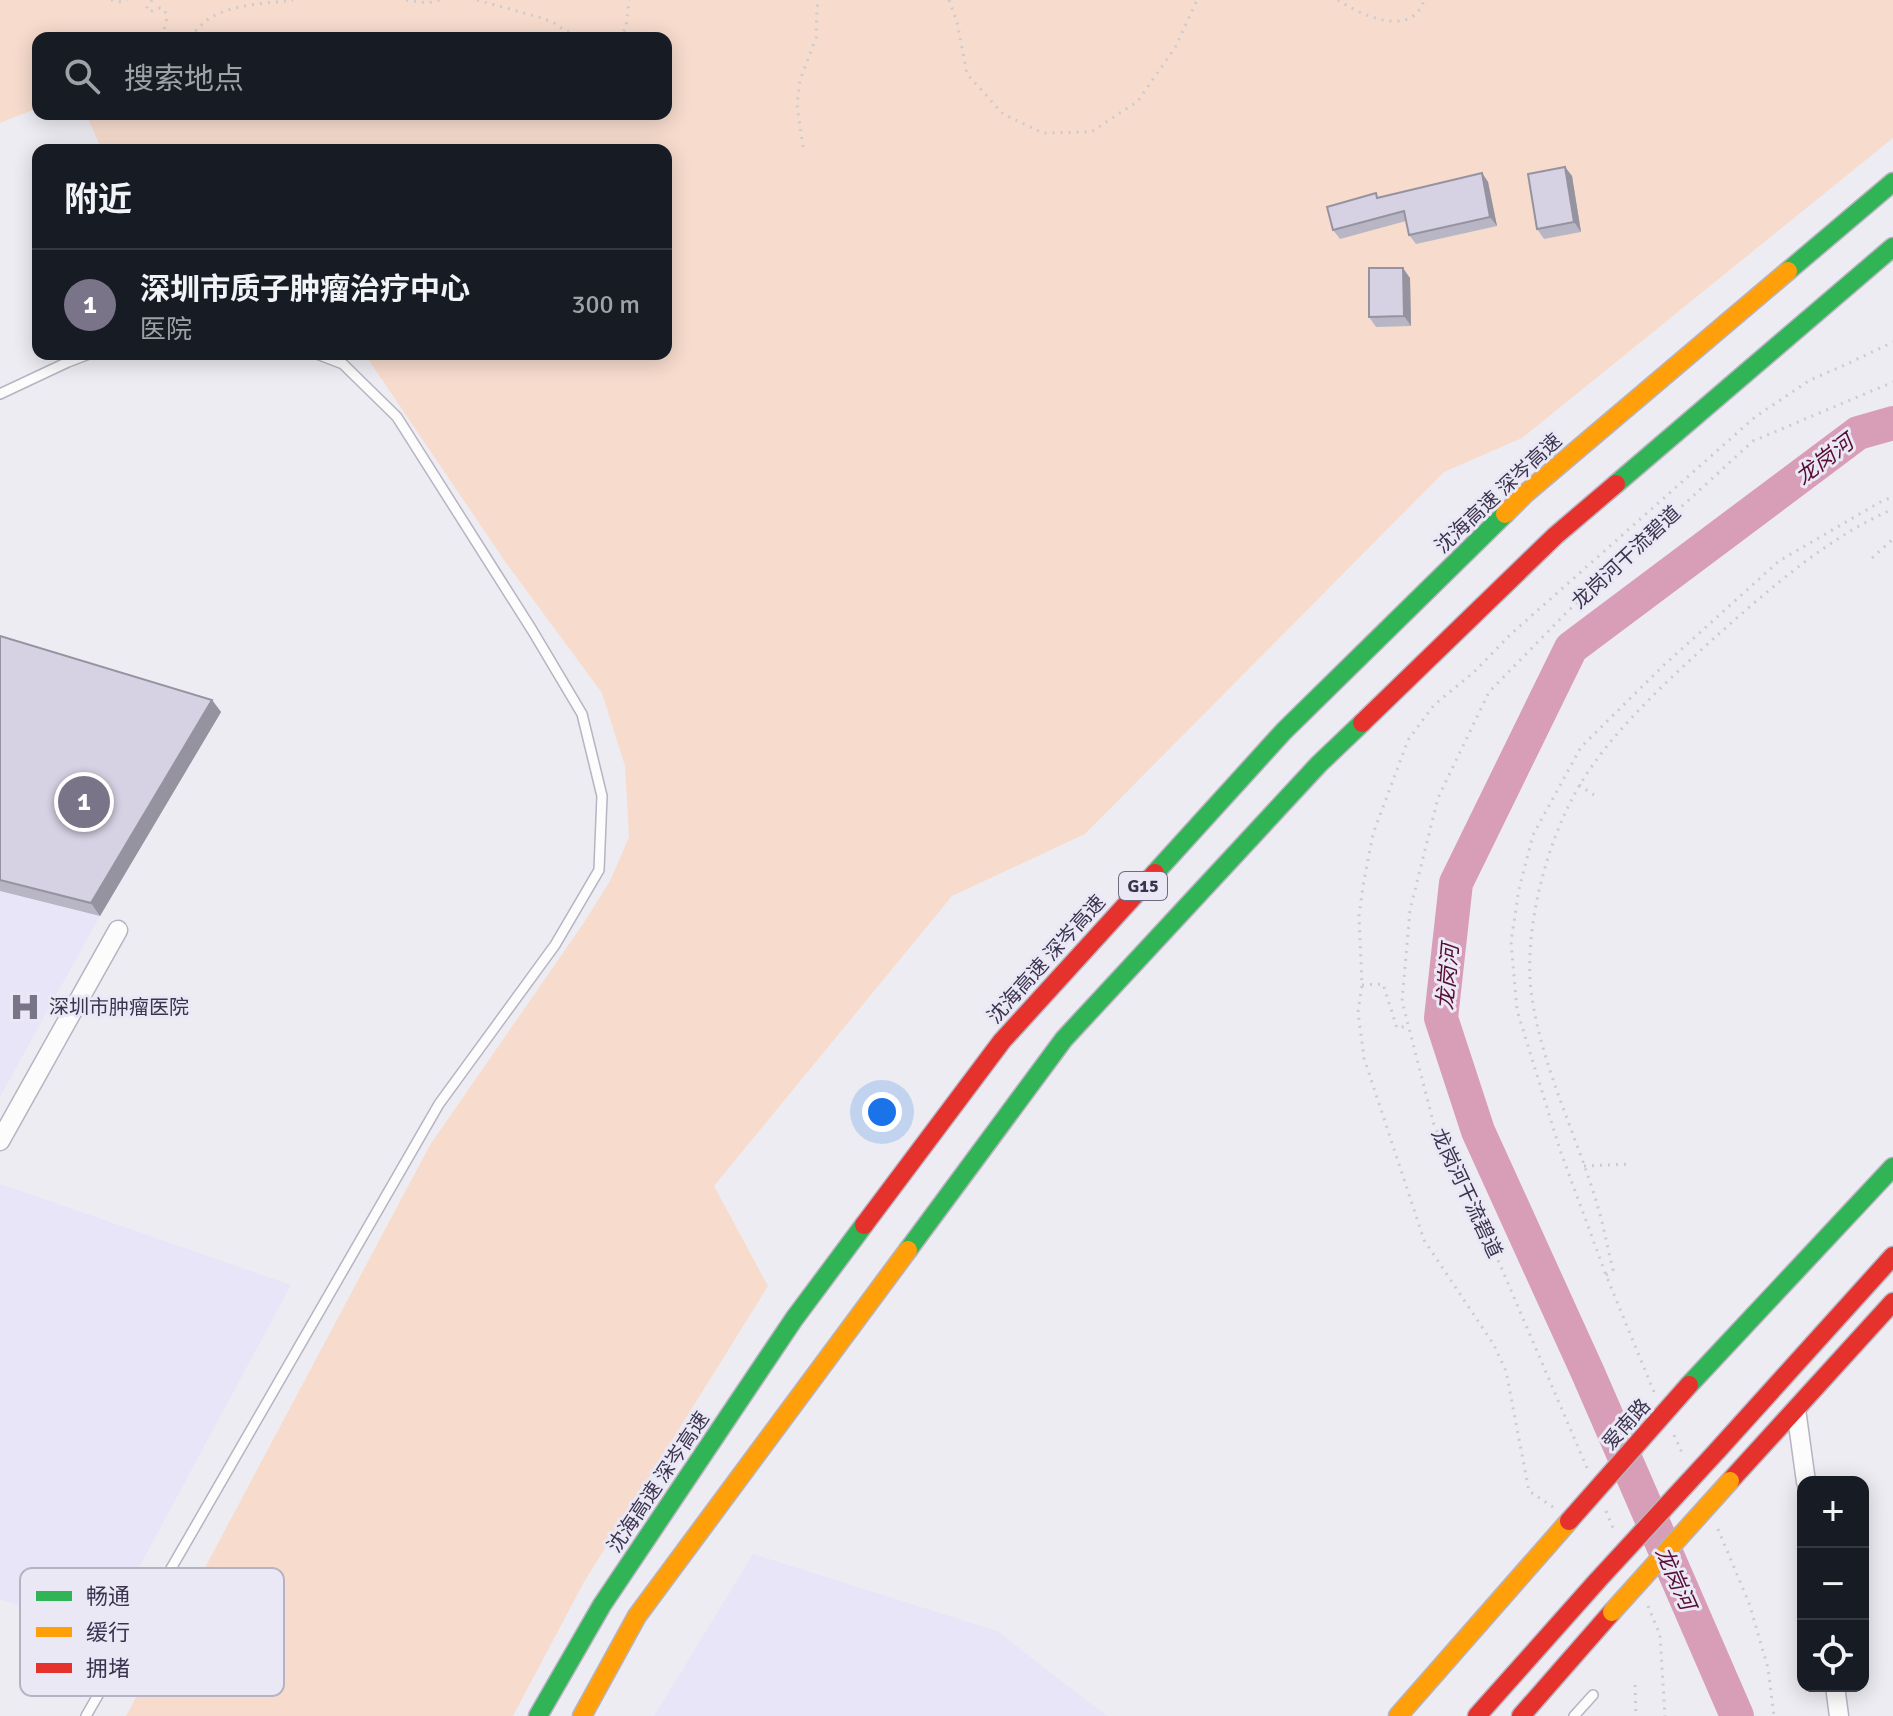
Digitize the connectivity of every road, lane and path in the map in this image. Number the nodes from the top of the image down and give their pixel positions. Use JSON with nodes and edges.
{"nodes":[{"id":1,"x":111,"y":0,"type":"edge"},
{"id":2,"x":127,"y":0,"type":"edge"},
{"id":3,"x":152,"y":0,"type":"edge"},
{"id":4,"x":293,"y":0,"type":"edge"},
{"id":5,"x":406,"y":0,"type":"edge"},
{"id":6,"x":440,"y":0,"type":"edge"},
{"id":7,"x":477,"y":0,"type":"edge"},
{"id":8,"x":629,"y":0,"type":"edge"},
{"id":9,"x":819,"y":0,"type":"edge"},
{"id":10,"x":949,"y":0,"type":"edge"},
{"id":11,"x":1197,"y":0,"type":"edge"},
{"id":12,"x":1338,"y":0,"type":"edge"},
{"id":13,"x":1424,"y":0,"type":"edge"},
{"id":14,"x":164,"y":32,"type":"edge"},
{"id":15,"x":195,"y":32,"type":"edge"},
{"id":16,"x":569,"y":32,"type":"edge"},
{"id":17,"x":623,"y":32,"type":"edge"},
{"id":18,"x":803,"y":147,"type":"dead end"},
{"id":19,"x":1893,"y":182,"type":"edge"},
{"id":20,"x":1893,"y":247,"type":"edge"},
{"id":21,"x":1893,"y":342,"type":"edge"},
{"id":22,"x":73,"y":360,"type":"edge"},
{"id":23,"x":333,"y":360,"type":"edge"},
{"id":24,"x":1893,"y":382,"type":"edge"},
{"id":25,"x":0,"y":394,"type":"edge"},
{"id":26,"x":1893,"y":497,"type":"edge"},
{"id":27,"x":1893,"y":509,"type":"edge"},
{"id":28,"x":1893,"y":539,"type":"edge"},
{"id":29,"x":1872,"y":558,"type":"dead end"},
{"id":30,"x":1579,"y":785,"type":"junction"},
{"id":31,"x":1594,"y":795,"type":"dead end"},
{"id":32,"x":118,"y":930,"type":"dead end"},
{"id":33,"x":1362,"y":985,"type":"junction"},
{"id":34,"x":1408,"y":1026,"type":"junction"},
{"id":35,"x":0,"y":1141,"type":"edge"},
{"id":36,"x":1629,"y":1164,"type":"dead end"},
{"id":37,"x":1584,"y":1166,"type":"junction"},
{"id":38,"x":1893,"y":1167,"type":"edge"},
{"id":39,"x":1893,"y":1256,"type":"edge"},
{"id":40,"x":1606,"y":1275,"type":"junction"},
{"id":41,"x":1893,"y":1302,"type":"edge"},
{"id":42,"x":1659,"y":1402,"type":"dead end"},
{"id":43,"x":1796,"y":1409,"type":"junction"},
{"id":44,"x":1672,"y":1429,"type":"dead end"},
{"id":45,"x":1684,"y":1456,"type":"dead end"},
{"id":46,"x":1589,"y":1474,"type":"dead end"},
{"id":47,"x":1805,"y":1476,"type":"edge"},
{"id":48,"x":1602,"y":1503,"type":"dead end"},
{"id":49,"x":1569,"y":1521,"type":"junction"},
{"id":50,"x":1715,"y":1524,"type":"dead end"},
{"id":51,"x":1615,"y":1532,"type":"dead end"},
{"id":52,"x":171,"y":1568,"type":"edge"},
{"id":53,"x":1647,"y":1606,"type":"dead end"},
{"id":54,"x":1635,"y":1685,"type":"dead end"},
{"id":55,"x":1836,"y":1692,"type":"edge"},
{"id":56,"x":1593,"y":1695,"type":"dead end"},
{"id":57,"x":98,"y":1696,"type":"edge"},
{"id":58,"x":86,"y":1716,"type":"edge"},
{"id":59,"x":538,"y":1716,"type":"edge"},
{"id":60,"x":582,"y":1716,"type":"edge"},
{"id":61,"x":1398,"y":1716,"type":"edge"},
{"id":62,"x":1477,"y":1716,"type":"edge"},
{"id":63,"x":1521,"y":1716,"type":"edge"},
{"id":64,"x":1574,"y":1716,"type":"edge"},
{"id":65,"x":1636,"y":1716,"type":"edge"},
{"id":66,"x":1665,"y":1716,"type":"edge"},
{"id":67,"x":1774,"y":1716,"type":"edge"},
{"id":68,"x":1839,"y":1716,"type":"edge"}],
"edges":[{"from":1,"to":2,"type":"path"},
{"from":3,"to":14,"type":"path"},
{"from":4,"to":15,"type":"path"},
{"from":5,"to":6,"type":"path"},
{"from":7,"to":16,"type":"path"},
{"from":8,"to":17,"type":"path"},
{"from":9,"to":18,"type":"path"},
{"from":10,"to":11,"type":"path"},
{"from":12,"to":13,"type":"path"},
{"from":19,"to":59,"type":"main road","name":"沈海高速 深岑高速","number":"G15"},
{"from":20,"to":60,"type":"main road","number":"G15"},
{"from":21,"to":33,"type":"path"},
{"from":22,"to":25,"type":"lane"},
{"from":23,"to":52,"type":"lane"},
{"from":24,"to":34,"type":"path","name":"龙岗河干流碧道"},
{"from":26,"to":40,"type":"path"},
{"from":27,"to":30,"type":"path"},
{"from":28,"to":29,"type":"path"},
{"from":30,"to":31,"type":"path"},
{"from":30,"to":37,"type":"path"},
{"from":32,"to":35,"type":"street"},
{"from":33,"to":34,"type":"path"},
{"from":33,"to":49,"type":"path"},
{"from":34,"to":46,"type":"path","name":"龙岗河干流碧道"},
{"from":36,"to":37,"type":"path"},
{"from":37,"to":40,"type":"path"},
{"from":38,"to":49,"type":"main road","name":"爱南路","bridge":true},
{"from":39,"to":62,"type":"main road","bridge":true},
{"from":40,"to":42,"type":"path"},
{"from":41,"to":43,"type":"main road"},
{"from":43,"to":47,"type":"street"},
{"from":43,"to":63,"type":"main road","bridge":true},
{"from":44,"to":45,"type":"path"},
{"from":48,"to":51,"type":"path"},
{"from":49,"to":61,"type":"main road","name":"爱南路"},
{"from":50,"to":67,"type":"path"},
{"from":53,"to":66,"type":"path"},
{"from":54,"to":65,"type":"path"},
{"from":55,"to":68,"type":"street"},
{"from":56,"to":64,"type":"lane"},
{"from":57,"to":58,"type":"lane"}]}
